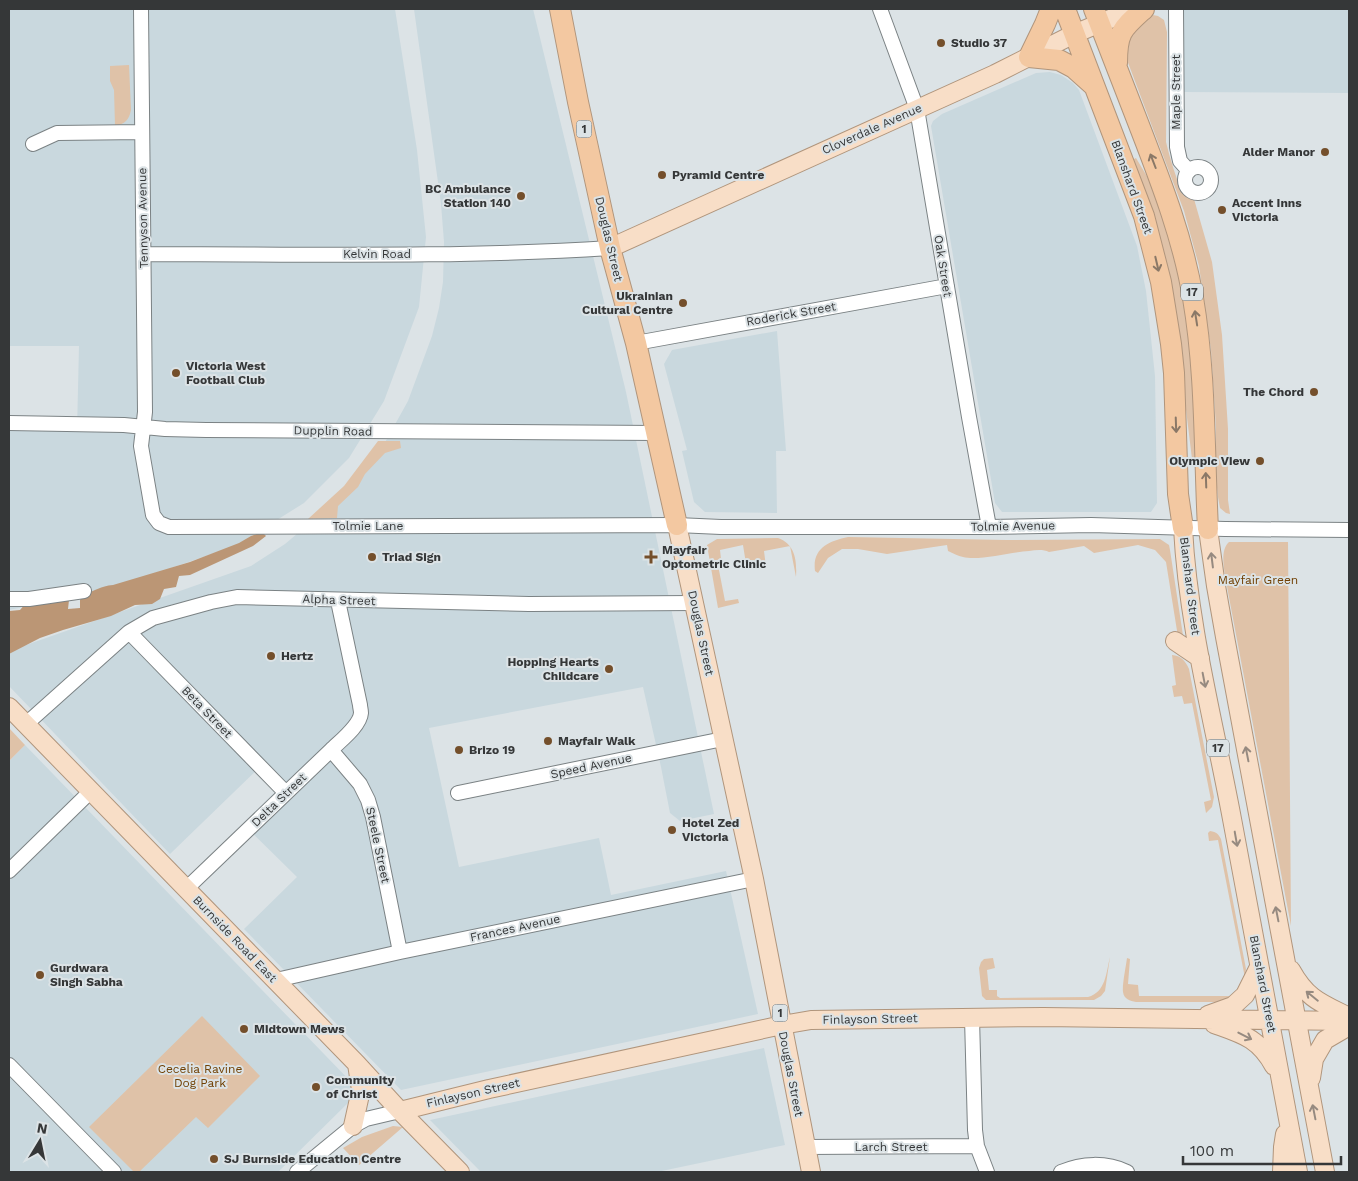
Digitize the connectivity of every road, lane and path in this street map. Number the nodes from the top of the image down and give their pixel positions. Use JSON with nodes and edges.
{"nodes":[{"id":1,"x":141,"y":9,"type":"edge"},
{"id":2,"x":560,"y":9,"type":"edge"},
{"id":3,"x":880,"y":9,"type":"edge"},
{"id":4,"x":1051,"y":9,"type":"edge"},
{"id":5,"x":1065,"y":9,"type":"edge"},
{"id":6,"x":1134,"y":9,"type":"edge"},
{"id":7,"x":1144,"y":9,"type":"edge"},
{"id":8,"x":1176,"y":9,"type":"edge"},
{"id":9,"x":1097,"y":16,"type":"edge"},
{"id":10,"x":1074,"y":34,"type":"junction"},
{"id":11,"x":1029,"y":57,"type":"junction"},
{"id":12,"x":1117,"y":68,"type":"junction"},
{"id":13,"x":1095,"y":86,"type":"junction"},
{"id":14,"x":917,"y":108,"type":"junction"},
{"id":15,"x":142,"y":132,"type":"junction"},
{"id":16,"x":33,"y":144,"type":"dead end"},
{"id":17,"x":1189,"y":171,"type":"dead end"},
{"id":18,"x":610,"y":248,"type":"junction"},
{"id":19,"x":144,"y":254,"type":"junction"},
{"id":20,"x":947,"y":286,"type":"junction"},
{"id":21,"x":636,"y":342,"type":"junction"},
{"id":22,"x":9,"y":423,"type":"edge"},
{"id":23,"x":144,"y":427,"type":"junction"},
{"id":24,"x":657,"y":433,"type":"junction"},
{"id":25,"x":677,"y":525,"type":"junction"},
{"id":26,"x":988,"y":527,"type":"junction"},
{"id":27,"x":1183,"y":528,"type":"junction"},
{"id":28,"x":1208,"y":528,"type":"junction"},
{"id":29,"x":1349,"y":530,"type":"edge"},
{"id":30,"x":84,"y":591,"type":"dead end"},
{"id":31,"x":9,"y":599,"type":"edge"},
{"id":32,"x":338,"y":601,"type":"junction"},
{"id":33,"x":695,"y":603,"type":"junction"},
{"id":34,"x":129,"y":632,"type":"junction"},
{"id":35,"x":1175,"y":641,"type":"dead end"},
{"id":36,"x":1200,"y":658,"type":"junction"},
{"id":37,"x":9,"y":707,"type":"edge"},
{"id":38,"x":25,"y":725,"type":"junction"},
{"id":39,"x":723,"y":738,"type":"junction"},
{"id":40,"x":331,"y":750,"type":"junction"},
{"id":41,"x":90,"y":791,"type":"junction"},
{"id":42,"x":286,"y":793,"type":"junction"},
{"id":43,"x":458,"y":793,"type":"dead end"},
{"id":44,"x":9,"y":871,"type":"edge"},
{"id":45,"x":754,"y":879,"type":"junction"},
{"id":46,"x":186,"y":889,"type":"junction"},
{"id":47,"x":400,"y":952,"type":"junction"},
{"id":48,"x":1286,"y":962,"type":"junction"},
{"id":49,"x":1259,"y":967,"type":"junction"},
{"id":50,"x":276,"y":980,"type":"junction"},
{"id":51,"x":1349,"y":1017,"type":"edge"},
{"id":52,"x":972,"y":1018,"type":"junction"},
{"id":53,"x":1200,"y":1018,"type":"junction"},
{"id":54,"x":1269,"y":1021,"type":"junction"},
{"id":55,"x":1297,"y":1021,"type":"junction"},
{"id":56,"x":1349,"y":1021,"type":"edge"},
{"id":57,"x":782,"y":1024,"type":"junction"},
{"id":58,"x":1349,"y":1026,"type":"edge"},
{"id":59,"x":357,"y":1064,"type":"junction"},
{"id":60,"x":9,"y":1065,"type":"edge"},
{"id":61,"x":1280,"y":1078,"type":"junction"},
{"id":62,"x":1309,"y":1086,"type":"junction"},
{"id":63,"x":400,"y":1111,"type":"junction"},
{"id":64,"x":1288,"y":1121,"type":"junction"},
{"id":65,"x":352,"y":1126,"type":"junction"},
{"id":66,"x":977,"y":1146,"type":"junction"},
{"id":67,"x":805,"y":1147,"type":"junction"},
{"id":68,"x":114,"y":1172,"type":"edge"},
{"id":69,"x":298,"y":1172,"type":"edge"},
{"id":70,"x":460,"y":1172,"type":"edge"},
{"id":71,"x":811,"y":1172,"type":"edge"},
{"id":72,"x":987,"y":1172,"type":"edge"},
{"id":73,"x":1061,"y":1172,"type":"edge"},
{"id":74,"x":1127,"y":1172,"type":"edge"},
{"id":75,"x":1282,"y":1172,"type":"edge"},
{"id":76,"x":1298,"y":1172,"type":"edge"},
{"id":77,"x":1325,"y":1172,"type":"edge"}],
"edges":[{"from":1,"to":15,"type":"street","name":"Tennyson Avenue"},
{"from":2,"to":18,"type":"highway","name":"Douglas Street","number":"1"},
{"from":3,"to":14,"type":"street","name":"Oak Street"},
{"from":4,"to":11,"type":"highway"},
{"from":5,"to":10,"type":"highway","name":"Blanshard Street","number":"17"},
{"from":6,"to":9,"type":"main road","name":"Cloverdale Avenue"},
{"from":7,"to":12,"type":"highway"},
{"from":8,"to":17,"type":"street","name":"Maple Street"},
{"from":9,"to":10,"type":"main road","name":"Cloverdale Avenue"},
{"from":9,"to":12,"type":"highway","name":"Blanshard Street","number":"17"},
{"from":10,"to":11,"type":"main road","name":"Cloverdale Avenue"},
{"from":10,"to":13,"type":"highway","name":"Blanshard Street","number":"17"},
{"from":11,"to":13,"type":"highway"},
{"from":11,"to":14,"type":"main road","name":"Cloverdale Avenue"},
{"from":28,"to":12,"type":"highway","name":"Blanshard Street","number":"17","one_way":true},
{"from":13,"to":27,"type":"highway","name":"Blanshard Street","number":"17","one_way":true},
{"from":14,"to":18,"type":"main road","name":"Cloverdale Avenue"},
{"from":14,"to":20,"type":"street","name":"Oak Street"},
{"from":15,"to":16,"type":"street"},
{"from":15,"to":19,"type":"street","name":"Tennyson Avenue"},
{"from":18,"to":19,"type":"street","name":"Kelvin Road"},
{"from":18,"to":21,"type":"highway","name":"Douglas Street","number":"1"},
{"from":19,"to":23,"type":"street","name":"Tennyson Avenue"},
{"from":20,"to":21,"type":"street","name":"Roderick Street"},
{"from":20,"to":26,"type":"street","name":"Oak Street"},
{"from":21,"to":24,"type":"highway","name":"Douglas Street","number":"1"},
{"from":22,"to":23,"type":"street","name":"Dupplin Road"},
{"from":23,"to":24,"type":"street","name":"Dupplin Road"},
{"from":23,"to":25,"type":"street","name":"Tolmie Lane"},
{"from":24,"to":25,"type":"highway","name":"Douglas Street","number":"1"},
{"from":25,"to":26,"type":"street","name":"Tolmie Avenue"},
{"from":25,"to":33,"type":"main road","name":"Douglas Street","number":"1"},
{"from":26,"to":27,"type":"street","name":"Tolmie Avenue"},
{"from":27,"to":28,"type":"street","name":"Tolmie Avenue"},
{"from":27,"to":36,"type":"main road","name":"Blanshard Street","number":"17"},
{"from":28,"to":29,"type":"street","name":"Tolmie Avenue"},
{"from":48,"to":28,"type":"main road","name":"Blanshard Street","number":"17","one_way":true},
{"from":30,"to":31,"type":"street"},
{"from":32,"to":33,"type":"street","name":"Alpha Street"},
{"from":32,"to":34,"type":"street","name":"Alpha Street"},
{"from":32,"to":40,"type":"street","name":"Delta Street"},
{"from":33,"to":39,"type":"main road","name":"Douglas Street","number":"1"},
{"from":34,"to":38,"type":"street","name":"Alpha Street"},
{"from":34,"to":42,"type":"street","name":"Beta Street"},
{"from":35,"to":36,"type":"main road"},
{"from":36,"to":49,"type":"main road","name":"Blanshard Street","number":"17","one_way":true},
{"from":37,"to":38,"type":"main road","name":"Burnside Road East"},
{"from":38,"to":41,"type":"main road","name":"Burnside Road East"},
{"from":39,"to":43,"type":"street","name":"Speed Avenue"},
{"from":39,"to":45,"type":"main road","name":"Douglas Street","number":"1"},
{"from":40,"to":42,"type":"street","name":"Delta Street"},
{"from":40,"to":47,"type":"street","name":"Steele Street"},
{"from":41,"to":44,"type":"street"},
{"from":41,"to":46,"type":"main road","name":"Burnside Road East"},
{"from":42,"to":46,"type":"street","name":"Delta Street"},
{"from":45,"to":47,"type":"street","name":"Frances Avenue"},
{"from":45,"to":57,"type":"main road","name":"Douglas Street","number":"1"},
{"from":46,"to":50,"type":"main road","name":"Burnside Road East"},
{"from":47,"to":50,"type":"street","name":"Frances Avenue"},
{"from":51,"to":48,"type":"main road","one_way":true},
{"from":48,"to":55,"type":"main road","name":"Blanshard Street","number":"17"},
{"from":49,"to":53,"type":"main road"},
{"from":49,"to":54,"type":"main road","name":"Blanshard Street","number":"17"},
{"from":50,"to":59,"type":"main road","name":"Burnside Road East"},
{"from":52,"to":53,"type":"main road","name":"Finlayson Street"},
{"from":52,"to":57,"type":"main road","name":"Finlayson Street"},
{"from":52,"to":66,"type":"street"},
{"from":53,"to":54,"type":"main road","name":"Finlayson Street"},
{"from":53,"to":61,"type":"main road","one_way":true},
{"from":54,"to":55,"type":"main road","name":"Finlayson Street"},
{"from":54,"to":61,"type":"main road","name":"Blanshard Street","number":"17"},
{"from":55,"to":56,"type":"main road","name":"Finlayson Street"},
{"from":55,"to":62,"type":"main road","name":"Blanshard Street","number":"17"},
{"from":57,"to":63,"type":"main road","name":"Finlayson Street"},
{"from":57,"to":67,"type":"main road","name":"Douglas Street","number":"1"},
{"from":58,"to":62,"type":"main road"},
{"from":59,"to":63,"type":"main road","name":"Burnside Road East"},
{"from":59,"to":65,"type":"main road"},
{"from":60,"to":68,"type":"street"},
{"from":61,"to":64,"type":"main road","name":"Blanshard Street","number":"17"},
{"from":77,"to":62,"type":"main road","name":"Blanshard Street","number":"17","one_way":true},
{"from":63,"to":65,"type":"street"},
{"from":63,"to":70,"type":"main road","name":"Burnside Road East"},
{"from":64,"to":75,"type":"main road"},
{"from":64,"to":76,"type":"main road","name":"Blanshard Street","number":"17"},
{"from":65,"to":69,"type":"street"},
{"from":66,"to":67,"type":"street","name":"Larch Street"},
{"from":66,"to":72,"type":"street"},
{"from":67,"to":71,"type":"main road","name":"Douglas Street","number":"1"},
{"from":73,"to":74,"type":"street"}]}
